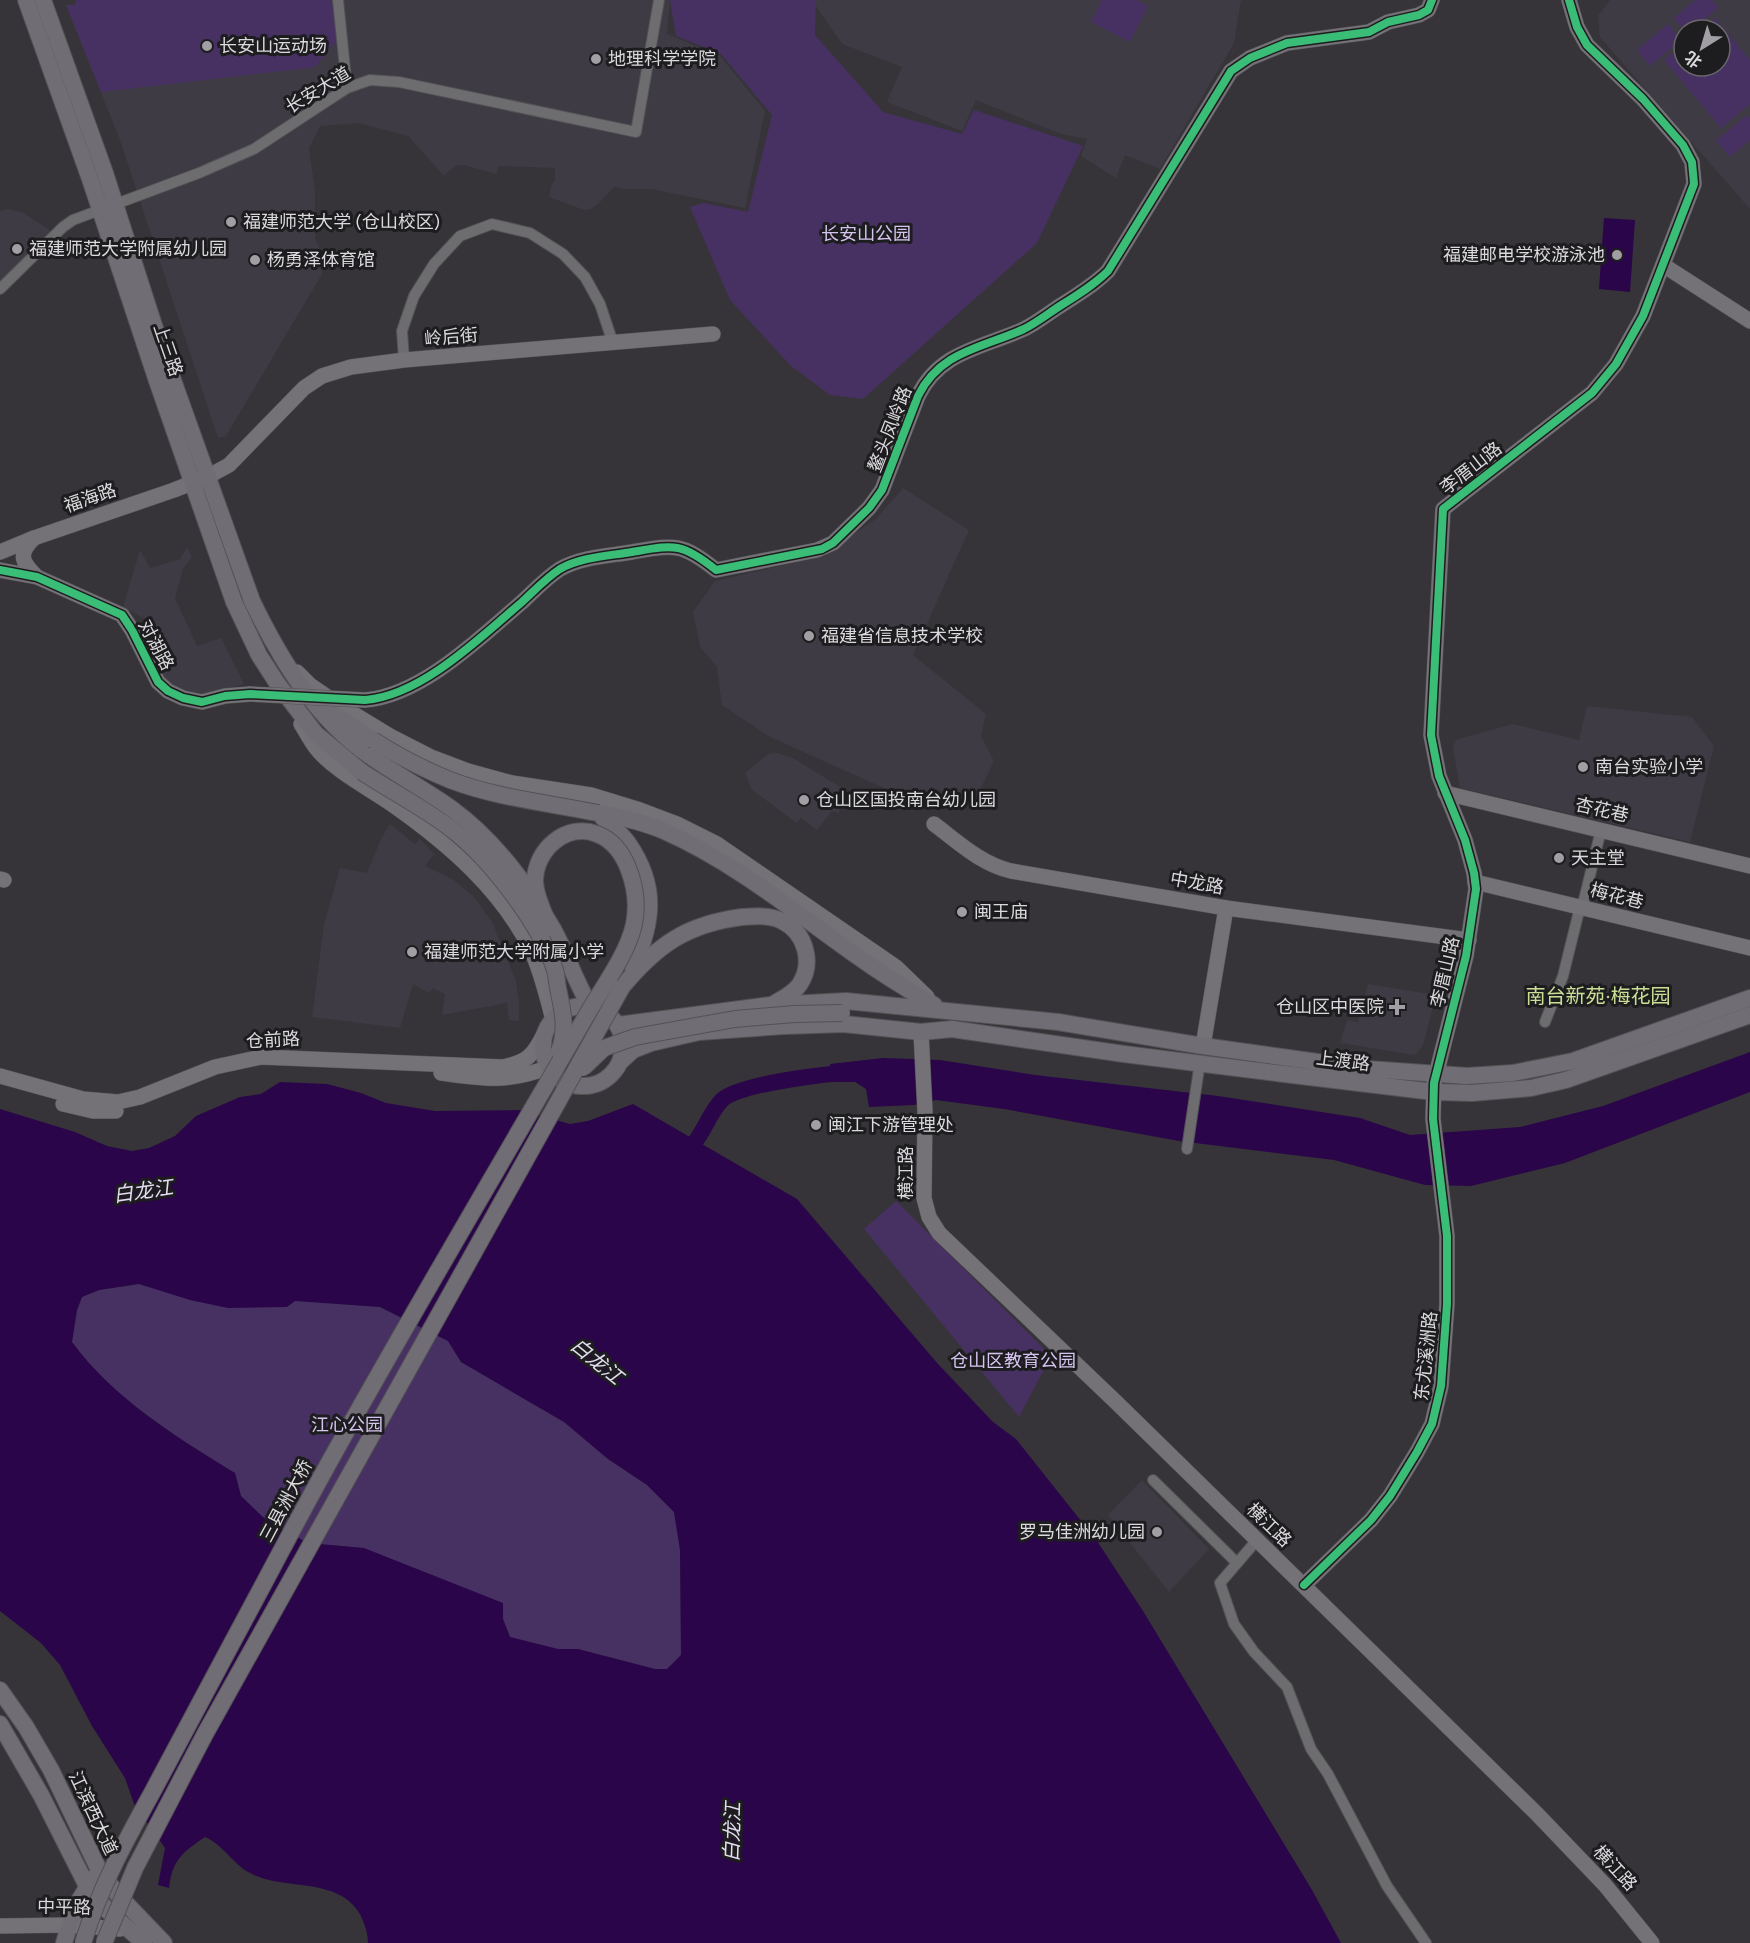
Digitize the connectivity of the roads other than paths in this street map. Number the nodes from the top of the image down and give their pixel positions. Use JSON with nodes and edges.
{"nodes":[{"id":1,"x":26,"y":0,"type":"edge"},
{"id":2,"x":43,"y":0,"type":"edge"},
{"id":3,"x":338,"y":0,"type":"edge"},
{"id":4,"x":659,"y":0,"type":"edge"},
{"id":5,"x":1432,"y":0,"type":"edge"},
{"id":6,"x":1569,"y":0,"type":"edge"},
{"id":7,"x":347,"y":88,"type":"junction"},
{"id":8,"x":108,"y":207,"type":"junction"},
{"id":9,"x":1663,"y":265,"type":"junction"},
{"id":10,"x":0,"y":289,"type":"edge"},
{"id":11,"x":1750,"y":321,"type":"edge"},
{"id":12,"x":713,"y":334,"type":"dead end"},
{"id":13,"x":613,"y":343,"type":"junction"},
{"id":14,"x":404,"y":360,"type":"junction"},
{"id":15,"x":200,"y":480,"type":"junction"},
{"id":16,"x":34,"y":538,"type":"junction"},
{"id":17,"x":0,"y":552,"type":"edge"},
{"id":18,"x":0,"y":570,"type":"edge"},
{"id":19,"x":38,"y":577,"type":"junction"},
{"id":20,"x":277,"y":650,"type":"junction"},
{"id":21,"x":277,"y":683,"type":"junction"},
{"id":22,"x":365,"y":700,"type":"joint"},
{"id":23,"x":368,"y":757,"type":"junction"},
{"id":24,"x":444,"y":762,"type":"junction"},
{"id":25,"x":1445,"y":793,"type":"junction"},
{"id":26,"x":598,"y":813,"type":"junction"},
{"id":27,"x":410,"y":818,"type":"junction"},
{"id":28,"x":934,"y":824,"type":"dead end"},
{"id":29,"x":1601,"y":830,"type":"junction"},
{"id":30,"x":1750,"y":866,"type":"edge"},
{"id":31,"x":1475,"y":882,"type":"junction"},
{"id":32,"x":1226,"y":908,"type":"junction"},
{"id":33,"x":1581,"y":908,"type":"junction"},
{"id":34,"x":548,"y":925,"type":"junction"},
{"id":35,"x":1469,"y":940,"type":"junction"},
{"id":36,"x":1750,"y":948,"type":"edge"},
{"id":37,"x":622,"y":987,"type":"junction"},
{"id":38,"x":1750,"y":998,"type":"edge"},
{"id":39,"x":771,"y":1005,"type":"junction"},
{"id":40,"x":584,"y":1006,"type":"junction"},
{"id":41,"x":940,"y":1009,"type":"junction"},
{"id":42,"x":1750,"y":1015,"type":"edge"},
{"id":43,"x":1545,"y":1022,"type":"dead end"},
{"id":44,"x":618,"y":1025,"type":"junction"},
{"id":45,"x":549,"y":1027,"type":"junction"},
{"id":46,"x":952,"y":1029,"type":"junction"},
{"id":47,"x":922,"y":1039,"type":"junction"},
{"id":48,"x":1201,"y":1054,"type":"junction"},
{"id":49,"x":621,"y":1061,"type":"junction"},
{"id":50,"x":549,"y":1067,"type":"junction"},
{"id":51,"x":0,"y":1076,"type":"edge"},
{"id":52,"x":1435,"y":1084,"type":"junction"},
{"id":53,"x":0,"y":1085,"type":"edge"},
{"id":54,"x":543,"y":1088,"type":"junction"},
{"id":55,"x":561,"y":1098,"type":"junction"},
{"id":56,"x":1433,"y":1119,"type":"joint"},
{"id":57,"x":1187,"y":1149,"type":"dead end"},
{"id":58,"x":1152,"y":1480,"type":"dead end"},
{"id":59,"x":1257,"y":1540,"type":"junction"},
{"id":60,"x":1237,"y":1563,"type":"junction"},
{"id":61,"x":1304,"y":1585,"type":"junction"},
{"id":62,"x":0,"y":1690,"type":"edge"},
{"id":63,"x":0,"y":1724,"type":"edge"},
{"id":64,"x":99,"y":1870,"type":"junction"},
{"id":65,"x":87,"y":1886,"type":"junction"},
{"id":66,"x":133,"y":1911,"type":"junction"},
{"id":67,"x":68,"y":1925,"type":"junction"},
{"id":68,"x":0,"y":1926,"type":"edge"},
{"id":69,"x":121,"y":1937,"type":"edge"},
{"id":70,"x":64,"y":1943,"type":"edge"},
{"id":71,"x":83,"y":1943,"type":"edge"},
{"id":72,"x":104,"y":1943,"type":"edge"},
{"id":73,"x":144,"y":1943,"type":"edge"},
{"id":74,"x":164,"y":1943,"type":"edge"},
{"id":75,"x":1426,"y":1943,"type":"edge"},
{"id":76,"x":1652,"y":1943,"type":"edge"}],
"edges":[{"from":1,"to":8,"type":"main road","name":"上三路"},
{"from":2,"to":8,"type":"main road","name":"上三路"},
{"from":3,"to":7,"type":"street"},
{"from":4,"to":7,"type":"street","name":"长安大道"},
{"from":5,"to":22,"type":"street","name":"鳌头凤岭路"},
{"from":6,"to":9,"type":"street","name":"李厝山路"},
{"from":7,"to":8,"type":"street","name":"长安大道"},
{"from":8,"to":10,"type":"street","name":"长安大道"},
{"from":8,"to":15,"type":"main road","name":"上三路"},
{"from":9,"to":11,"type":"street"},
{"from":9,"to":25,"type":"street","name":"李厝山路"},
{"from":12,"to":13,"type":"street","name":"岭后街"},
{"from":13,"to":14,"type":"street","name":"岭后街"},
{"from":13,"to":14,"type":"street"},
{"from":14,"to":15,"type":"street","name":"岭后街"},
{"from":15,"to":16,"type":"street","name":"福海路"},
{"from":15,"to":20,"type":"main road","name":"上三路"},
{"from":15,"to":21,"type":"main road","name":"上三路"},
{"from":16,"to":17,"type":"street","name":"福海路"},
{"from":16,"to":19,"type":"street"},
{"from":18,"to":19,"type":"street","name":"对湖路"},
{"from":19,"to":22,"type":"street","name":"对湖路","bridge":true},
{"from":20,"to":23,"type":"main road","name":"上三路"},
{"from":20,"to":24,"type":"street"},
{"from":21,"to":23,"type":"main road","name":"上三路"},
{"from":21,"to":27,"type":"street"},
{"from":23,"to":26,"type":"main road","bridge":true},
{"from":23,"to":34,"type":"main road","bridge":true},
{"from":23,"to":54,"type":"main road","bridge":true},
{"from":24,"to":27,"type":"street"},
{"from":24,"to":41,"type":"street"},
{"from":25,"to":29,"type":"street","name":"杏花巷"},
{"from":25,"to":31,"type":"street","name":"李厝山路"},
{"from":26,"to":37,"type":"main road"},
{"from":26,"to":41,"type":"main road"},
{"from":27,"to":45,"type":"street"},
{"from":28,"to":32,"type":"street","name":"中龙路"},
{"from":29,"to":30,"type":"street","name":"杏花巷"},
{"from":29,"to":33,"type":"street"},
{"from":31,"to":33,"type":"street","name":"梅花巷"},
{"from":31,"to":35,"type":"street","name":"李厝山路"},
{"from":32,"to":35,"type":"street","name":"中龙路"},
{"from":32,"to":48,"type":"street"},
{"from":33,"to":36,"type":"street","name":"梅花巷"},
{"from":33,"to":43,"type":"street"},
{"from":34,"to":40,"type":"main road"},
{"from":34,"to":54,"type":"main road","bridge":true},
{"from":35,"to":52,"type":"street","name":"李厝山路"},
{"from":37,"to":39,"type":"main road"},
{"from":37,"to":55,"type":"main road","bridge":true},
{"from":38,"to":52,"type":"main road","name":"上渡路"},
{"from":39,"to":41,"type":"main road","name":"上渡路"},
{"from":39,"to":44,"type":"main road","name":"上渡路"},
{"from":40,"to":44,"type":"main road"},
{"from":40,"to":45,"type":"main road"},
{"from":41,"to":48,"type":"main road","name":"上渡路"},
{"from":42,"to":52,"type":"main road","name":"上渡路"},
{"from":44,"to":49,"type":"main road"},
{"from":45,"to":50,"type":"main road"},
{"from":45,"to":51,"type":"street","name":"仓前路"},
{"from":46,"to":47,"type":"main road","name":"上渡路"},
{"from":46,"to":48,"type":"main road","name":"上渡路"},
{"from":46,"to":55,"type":"main road","bridge":true},
{"from":47,"to":49,"type":"main road","name":"上渡路"},
{"from":47,"to":59,"type":"street","name":"横江路"},
{"from":48,"to":52,"type":"main road","name":"上渡路"},
{"from":48,"to":57,"type":"street"},
{"from":49,"to":50,"type":"main road"},
{"from":50,"to":53,"type":"street","name":"仓前路"},
{"from":52,"to":56,"type":"street","name":"李厝山路"},
{"from":54,"to":71,"type":"main road","name":"三县洲大桥","bridge":true},
{"from":55,"to":72,"type":"main road","bridge":true},
{"from":56,"to":61,"type":"street","name":"东尤溪洲路"},
{"from":58,"to":60,"type":"street"},
{"from":59,"to":60,"type":"street"},
{"from":59,"to":61,"type":"street","name":"横江路"},
{"from":60,"to":75,"type":"street"},
{"from":61,"to":76,"type":"street","name":"横江路"},
{"from":62,"to":64,"type":"main road","name":"江滨西大道"},
{"from":63,"to":65,"type":"main road","name":"江滨西大道"},
{"from":64,"to":65,"type":"main road"},
{"from":64,"to":66,"type":"main road","name":"江滨西大道"},
{"from":65,"to":67,"type":"main road"},
{"from":65,"to":69,"type":"main road","name":"江滨西大道"},
{"from":66,"to":69,"type":"main road"},
{"from":66,"to":74,"type":"main road","name":"江滨西大道"},
{"from":67,"to":68,"type":"street","name":"中平路"},
{"from":67,"to":69,"type":"street","name":"中平路"},
{"from":67,"to":70,"type":"main road"},
{"from":69,"to":73,"type":"main road","name":"江滨西大道"}]}
